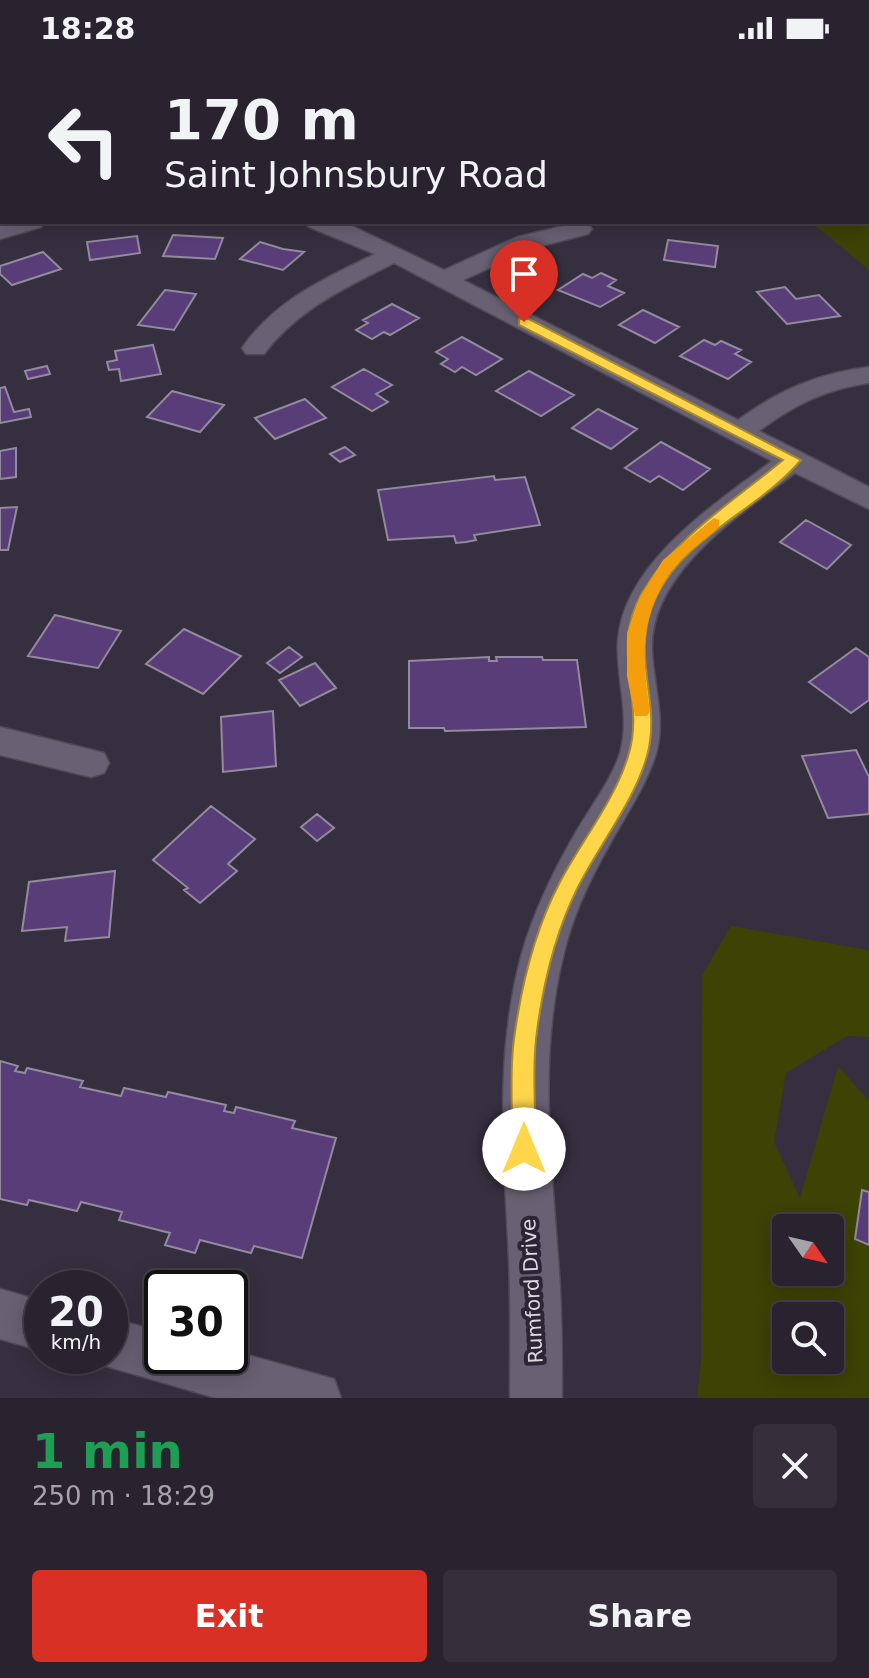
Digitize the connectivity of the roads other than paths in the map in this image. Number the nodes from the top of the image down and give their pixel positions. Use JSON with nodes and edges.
{"nodes":[{"id":1,"x":26,"y":224,"type":"edge"},
{"id":2,"x":323,"y":224,"type":"edge"},
{"id":3,"x":580,"y":229,"type":"dead end"},
{"id":4,"x":0,"y":232,"type":"edge"},
{"id":5,"x":394,"y":254,"type":"junction"},
{"id":6,"x":444,"y":280,"type":"junction"},
{"id":7,"x":255,"y":348,"type":"dead end"},
{"id":8,"x":869,"y":375,"type":"edge"},
{"id":9,"x":738,"y":433,"type":"junction"},
{"id":10,"x":793,"y":460,"type":"junction"},
{"id":11,"x":869,"y":499,"type":"edge"},
{"id":12,"x":0,"y":741,"type":"edge"},
{"id":13,"x":91,"y":763,"type":"dead end"},
{"id":14,"x":0,"y":1314,"type":"edge"},
{"id":15,"x":24,"y":1321,"type":"edge"},
{"id":16,"x":128,"y":1349,"type":"edge"},
{"id":17,"x":315,"y":1398,"type":"edge"},
{"id":18,"x":536,"y":1398,"type":"edge"}],
"edges":[{"from":1,"to":4,"type":"street"},
{"from":2,"to":5,"type":"street"},
{"from":3,"to":6,"type":"street"},
{"from":5,"to":6,"type":"street"},
{"from":5,"to":7,"type":"street"},
{"from":6,"to":9,"type":"street"},
{"from":8,"to":9,"type":"street"},
{"from":9,"to":10,"type":"street"},
{"from":10,"to":11,"type":"street"},
{"from":10,"to":18,"type":"street","name":"Rumford Drive"},
{"from":12,"to":13,"type":"street"},
{"from":14,"to":15,"type":"street"},
{"from":16,"to":17,"type":"street"}]}
